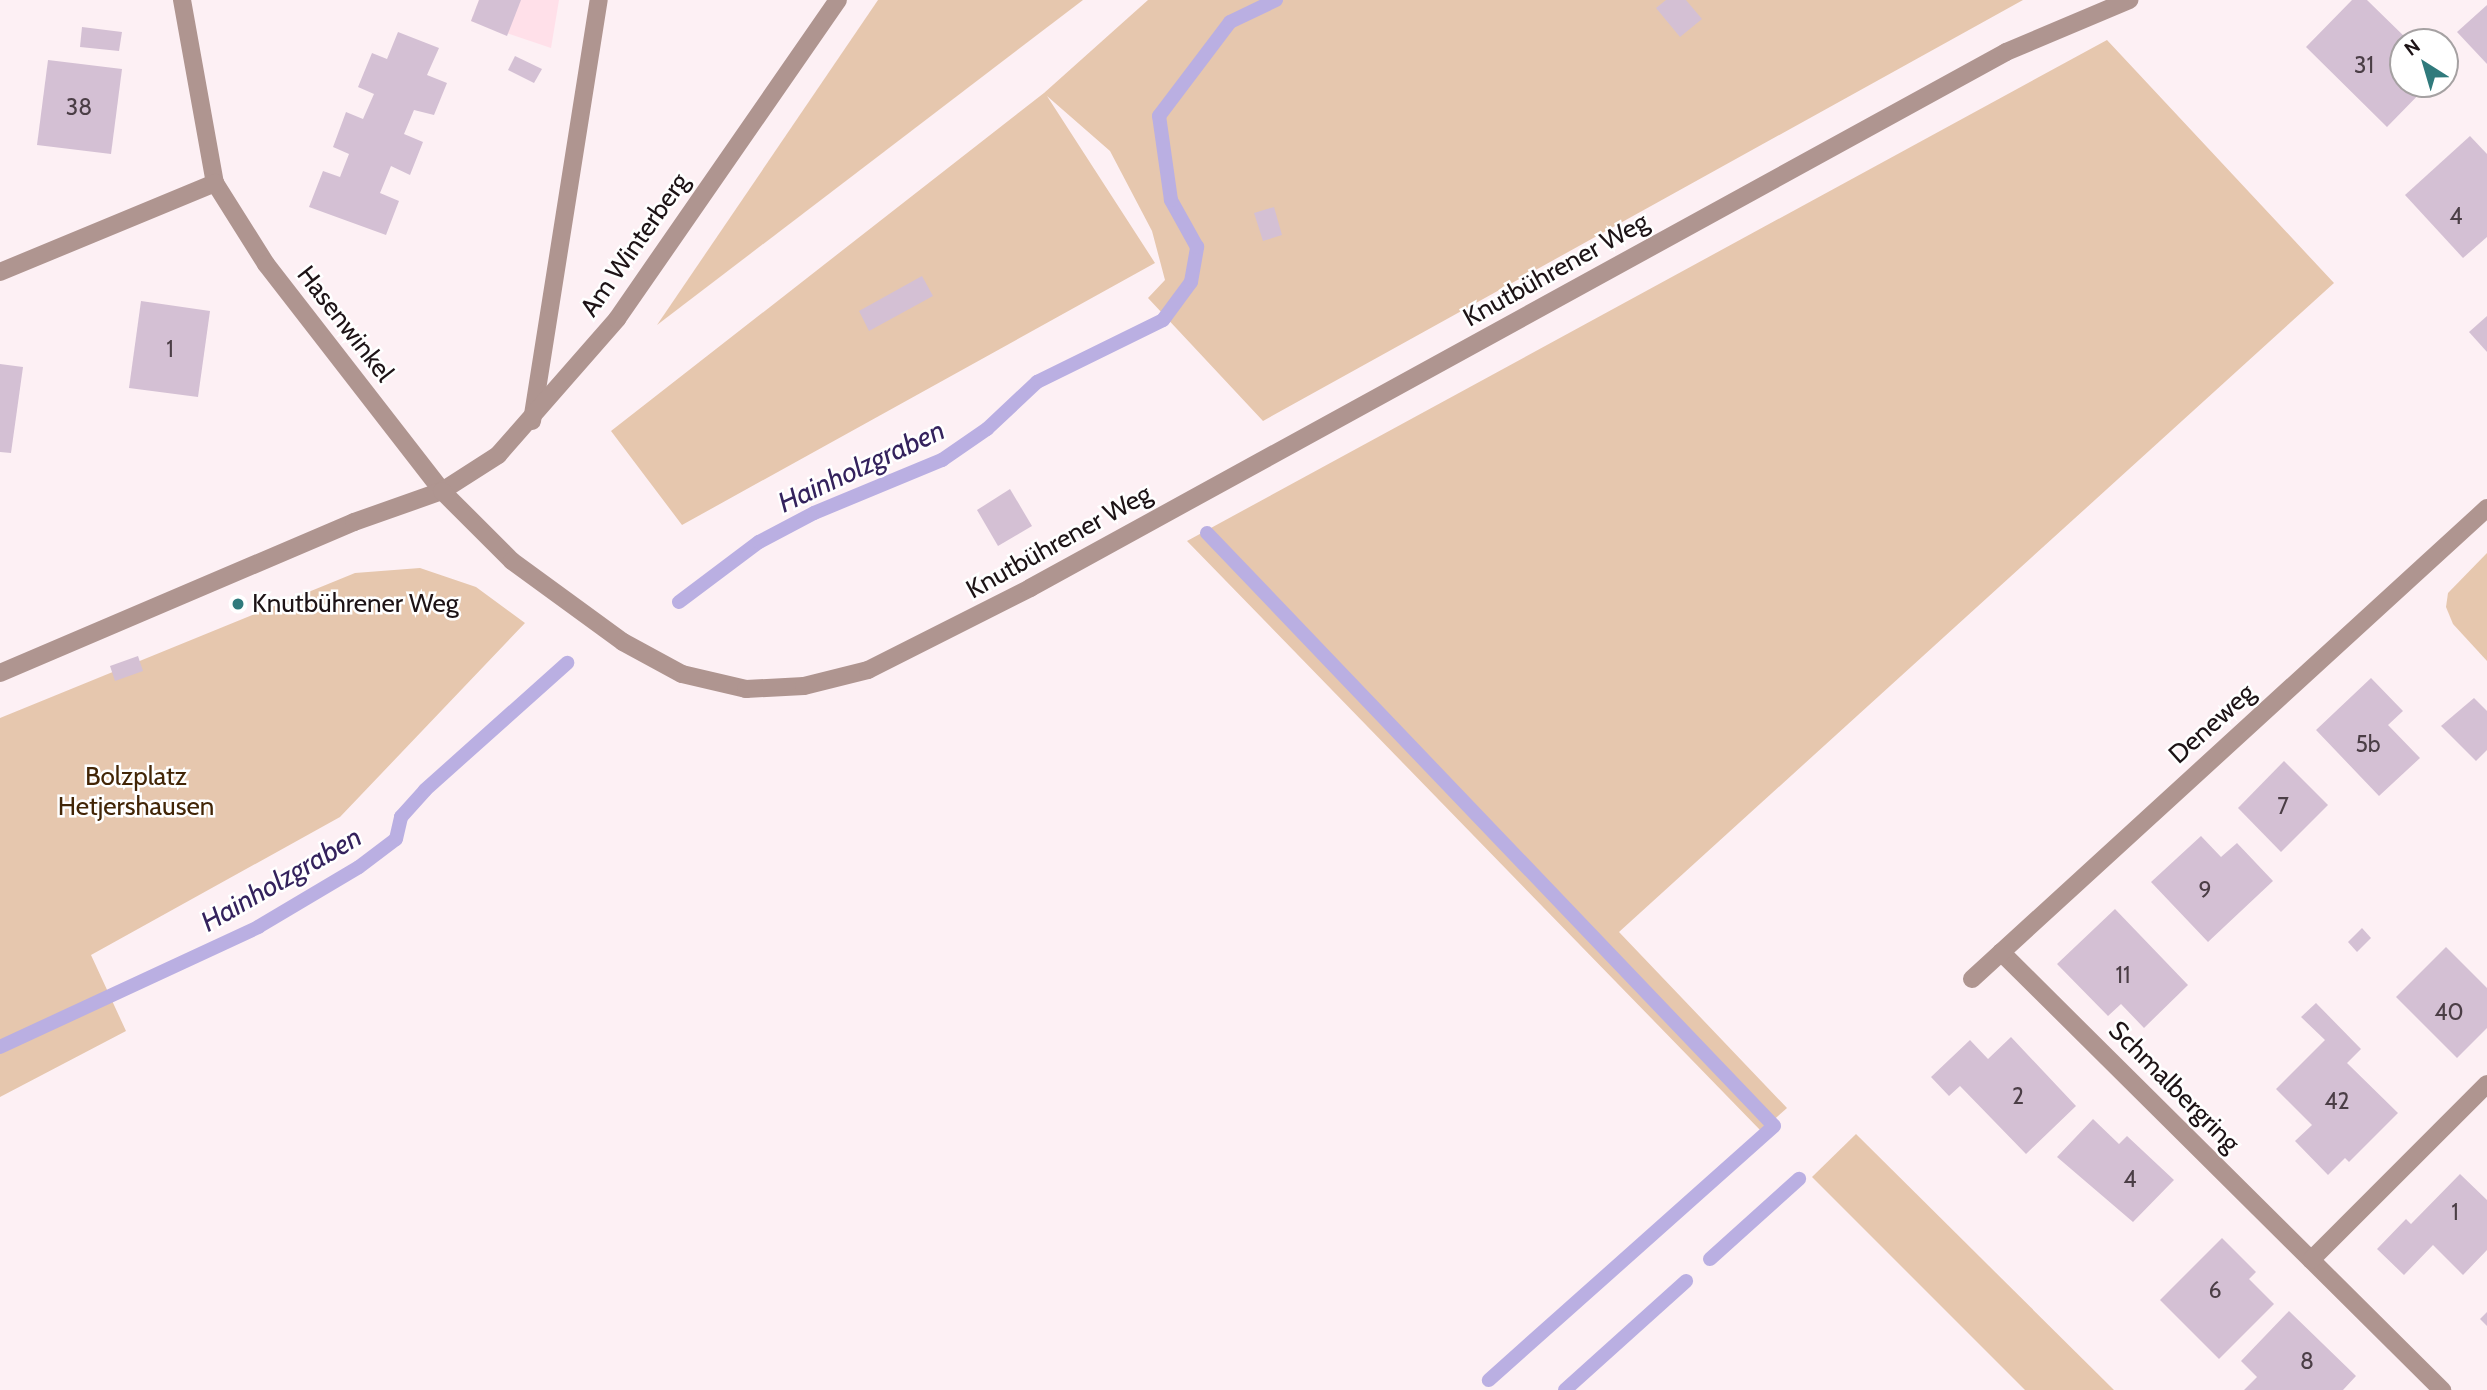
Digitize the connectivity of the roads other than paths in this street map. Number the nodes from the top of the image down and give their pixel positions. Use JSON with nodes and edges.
{"nodes":[{"id":1,"x":182,"y":0,"type":"edge"},
{"id":2,"x":599,"y":0,"type":"edge"},
{"id":3,"x":838,"y":0,"type":"edge"},
{"id":4,"x":2129,"y":0,"type":"edge"},
{"id":5,"x":215,"y":183,"type":"junction"},
{"id":6,"x":0,"y":272,"type":"edge"},
{"id":7,"x":532,"y":421,"type":"junction"},
{"id":8,"x":442,"y":491,"type":"junction"},
{"id":9,"x":2487,"y":508,"type":"edge"},
{"id":10,"x":0,"y":673,"type":"edge"},
{"id":11,"x":2001,"y":953,"type":"junction"},
{"id":12,"x":1972,"y":979,"type":"dead end"},
{"id":13,"x":2487,"y":1084,"type":"edge"},
{"id":14,"x":2311,"y":1260,"type":"junction"},
{"id":15,"x":2442,"y":1390,"type":"edge"}],
"edges":[{"from":1,"to":5,"type":"street","name":"Hasenwinkel"},
{"from":2,"to":7,"type":"street"},
{"from":3,"to":7,"type":"street","name":"Am Winterberg"},
{"from":4,"to":8,"type":"street","name":"Knutbührener Weg"},
{"from":5,"to":6,"type":"street"},
{"from":5,"to":8,"type":"street","name":"Hasenwinkel"},
{"from":7,"to":8,"type":"street","name":"Am Winterberg"},
{"from":8,"to":10,"type":"street"},
{"from":9,"to":11,"type":"street","name":"Deneweg"},
{"from":11,"to":12,"type":"street","name":"Deneweg"},
{"from":11,"to":14,"type":"street","name":"Schmalbergring"},
{"from":13,"to":14,"type":"street"},
{"from":14,"to":15,"type":"street","name":"Schmalbergring"}]}
